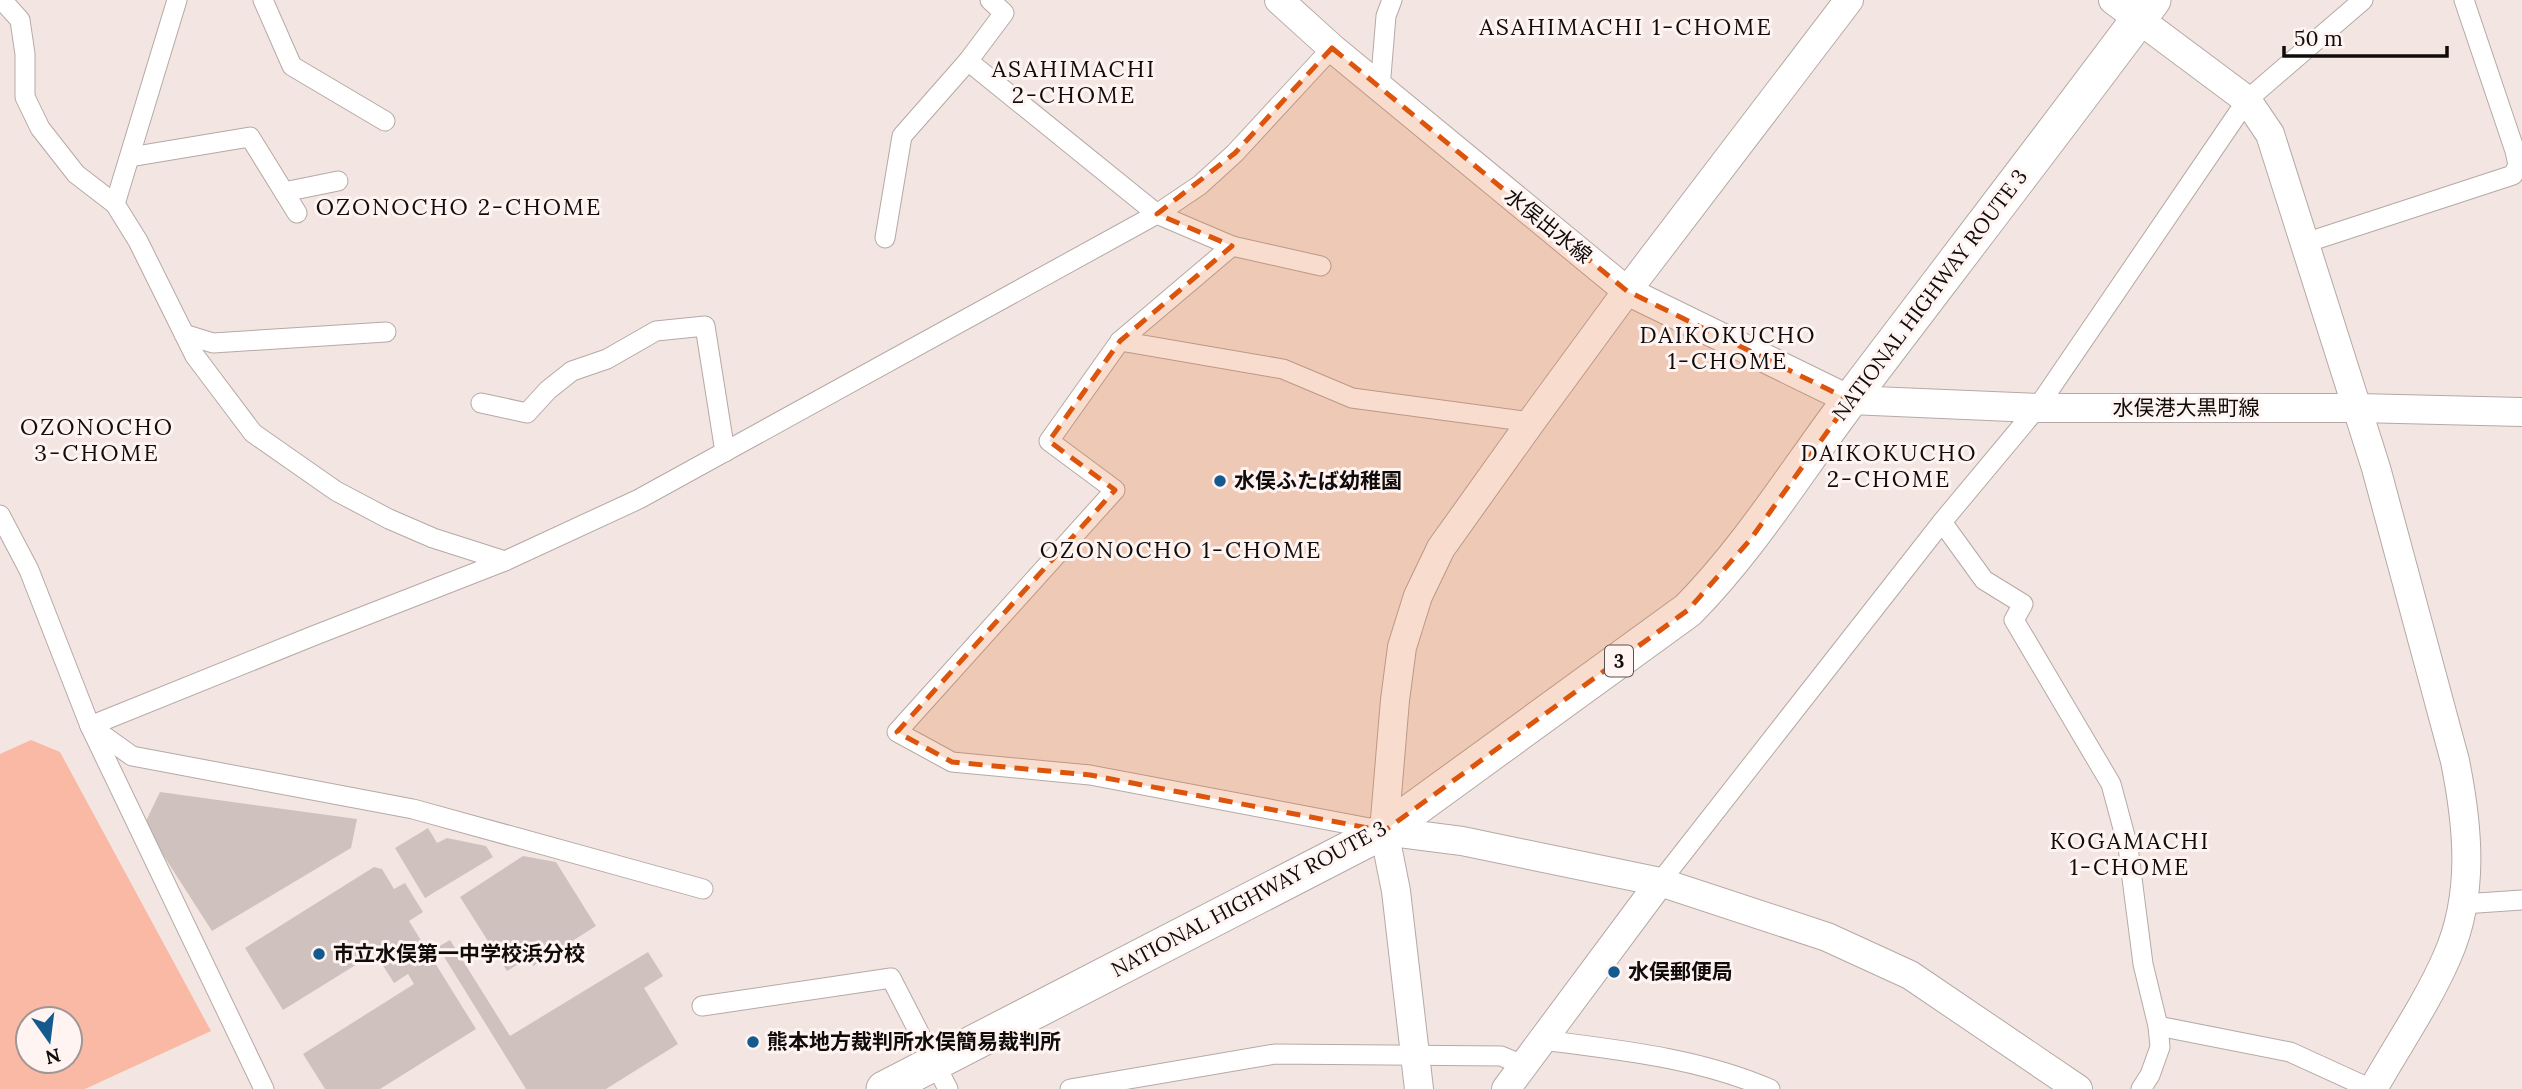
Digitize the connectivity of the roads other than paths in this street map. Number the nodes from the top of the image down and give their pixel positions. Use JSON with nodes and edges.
{"nodes":[{"id":1,"x":177,"y":0,"type":"edge"},
{"id":2,"x":263,"y":0,"type":"edge"},
{"id":3,"x":990,"y":0,"type":"edge"},
{"id":4,"x":1279,"y":0,"type":"edge"},
{"id":5,"x":1392,"y":0,"type":"edge"},
{"id":6,"x":1849,"y":0,"type":"edge"},
{"id":7,"x":2363,"y":0,"type":"edge"},
{"id":8,"x":2464,"y":0,"type":"edge"},
{"id":9,"x":5,"y":1,"type":"edge"},
{"id":10,"x":2135,"y":7,"type":"edge"},
{"id":11,"x":1332,"y":48,"type":"junction"},
{"id":12,"x":968,"y":61,"type":"junction"},
{"id":13,"x":1380,"y":88,"type":"junction"},
{"id":14,"x":2247,"y":100,"type":"junction"},
{"id":15,"x":385,"y":121,"type":"dead end"},
{"id":16,"x":130,"y":157,"type":"junction"},
{"id":17,"x":338,"y":181,"type":"dead end"},
{"id":18,"x":284,"y":192,"type":"junction"},
{"id":19,"x":116,"y":204,"type":"junction"},
{"id":20,"x":297,"y":213,"type":"dead end"},
{"id":21,"x":1157,"y":214,"type":"junction"},
{"id":22,"x":885,"y":238,"type":"dead end"},
{"id":23,"x":2305,"y":243,"type":"junction"},
{"id":24,"x":1232,"y":246,"type":"junction"},
{"id":25,"x":1321,"y":266,"type":"dead end"},
{"id":26,"x":1627,"y":291,"type":"junction"},
{"id":27,"x":386,"y":332,"type":"dead end"},
{"id":28,"x":184,"y":334,"type":"junction"},
{"id":29,"x":1120,"y":341,"type":"junction"},
{"id":30,"x":1850,"y":400,"type":"junction"},
{"id":31,"x":481,"y":403,"type":"dead end"},
{"id":32,"x":2037,"y":408,"type":"junction"},
{"id":33,"x":2358,"y":408,"type":"junction"},
{"id":34,"x":2522,"y":412,"type":"edge"},
{"id":35,"x":1531,"y":422,"type":"junction"},
{"id":36,"x":724,"y":452,"type":"junction"},
{"id":37,"x":0,"y":515,"type":"edge"},
{"id":38,"x":1942,"y":522,"type":"junction"},
{"id":39,"x":505,"y":561,"type":"junction"},
{"id":40,"x":90,"y":726,"type":"junction"},
{"id":41,"x":1384,"y":831,"type":"junction"},
{"id":42,"x":1660,"y":882,"type":"junction"},
{"id":43,"x":704,"y":888,"type":"dead end"},
{"id":44,"x":2522,"y":900,"type":"edge"},
{"id":45,"x":2463,"y":904,"type":"junction"},
{"id":46,"x":702,"y":1006,"type":"dead end"},
{"id":47,"x":2158,"y":1026,"type":"junction"},
{"id":48,"x":1543,"y":1040,"type":"junction"},
{"id":49,"x":1417,"y":1057,"type":"junction"},
{"id":50,"x":1525,"y":1066,"type":"junction"},
{"id":51,"x":941,"y":1075,"type":"edge"},
{"id":52,"x":264,"y":1089,"type":"edge"},
{"id":53,"x":884,"y":1089,"type":"edge"},
{"id":54,"x":1070,"y":1089,"type":"edge"},
{"id":55,"x":1419,"y":1089,"type":"edge"},
{"id":56,"x":1506,"y":1089,"type":"edge"},
{"id":57,"x":1770,"y":1089,"type":"edge"},
{"id":58,"x":2078,"y":1089,"type":"edge"},
{"id":59,"x":2141,"y":1089,"type":"edge"},
{"id":60,"x":2372,"y":1089,"type":"edge"}],
"edges":[{"from":1,"to":16,"type":"street"},
{"from":2,"to":15,"type":"street"},
{"from":3,"to":12,"type":"street"},
{"from":4,"to":11,"type":"street","name":"水俣出水線"},
{"from":5,"to":13,"type":"street"},
{"from":6,"to":26,"type":"street"},
{"from":7,"to":14,"type":"street"},
{"from":8,"to":23,"type":"street"},
{"from":9,"to":19,"type":"street"},
{"from":10,"to":14,"type":"street"},
{"from":10,"to":30,"type":"highway","name":"NATIONAL HIGHWAY ROUTE 3","number":"3"},
{"from":11,"to":13,"type":"street","name":"水俣出水線"},
{"from":11,"to":21,"type":"street"},
{"from":12,"to":21,"type":"street"},
{"from":12,"to":22,"type":"street"},
{"from":13,"to":26,"type":"street","name":"水俣出水線"},
{"from":14,"to":23,"type":"street"},
{"from":14,"to":32,"type":"street"},
{"from":16,"to":18,"type":"street"},
{"from":16,"to":19,"type":"street"},
{"from":17,"to":18,"type":"street"},
{"from":18,"to":20,"type":"street"},
{"from":19,"to":28,"type":"street"},
{"from":21,"to":24,"type":"street"},
{"from":21,"to":36,"type":"street"},
{"from":23,"to":33,"type":"street"},
{"from":24,"to":25,"type":"street"},
{"from":24,"to":29,"type":"street"},
{"from":26,"to":30,"type":"street","name":"水俣出水線"},
{"from":26,"to":35,"type":"street"},
{"from":27,"to":28,"type":"street"},
{"from":28,"to":39,"type":"street"},
{"from":29,"to":35,"type":"street"},
{"from":29,"to":41,"type":"street"},
{"from":30,"to":32,"type":"street","name":"水俣港大黒町線"},
{"from":30,"to":41,"type":"highway","name":"NATIONAL HIGHWAY ROUTE 3","number":"3"},
{"from":31,"to":36,"type":"street"},
{"from":32,"to":33,"type":"street","name":"水俣港大黒町線"},
{"from":32,"to":38,"type":"street"},
{"from":33,"to":34,"type":"street","name":"水俣港大黒町線"},
{"from":33,"to":45,"type":"street"},
{"from":35,"to":41,"type":"street"},
{"from":36,"to":39,"type":"street"},
{"from":37,"to":40,"type":"street"},
{"from":38,"to":42,"type":"street"},
{"from":38,"to":47,"type":"street"},
{"from":39,"to":40,"type":"street"},
{"from":40,"to":43,"type":"street"},
{"from":40,"to":52,"type":"street"},
{"from":41,"to":42,"type":"street"},
{"from":41,"to":49,"type":"street"},
{"from":41,"to":51,"type":"highway","name":"NATIONAL HIGHWAY ROUTE 3","number":"3"},
{"from":42,"to":48,"type":"street"},
{"from":42,"to":58,"type":"street"},
{"from":44,"to":45,"type":"street"},
{"from":45,"to":60,"type":"street"},
{"from":46,"to":51,"type":"street"},
{"from":47,"to":59,"type":"street"},
{"from":47,"to":60,"type":"street"},
{"from":48,"to":50,"type":"street"},
{"from":48,"to":57,"type":"street"},
{"from":49,"to":50,"type":"street"},
{"from":49,"to":54,"type":"street"},
{"from":49,"to":55,"type":"street"},
{"from":50,"to":56,"type":"street"},
{"from":51,"to":53,"type":"highway","name":"NATIONAL HIGHWAY ROUTE 3","number":"3"}]}
